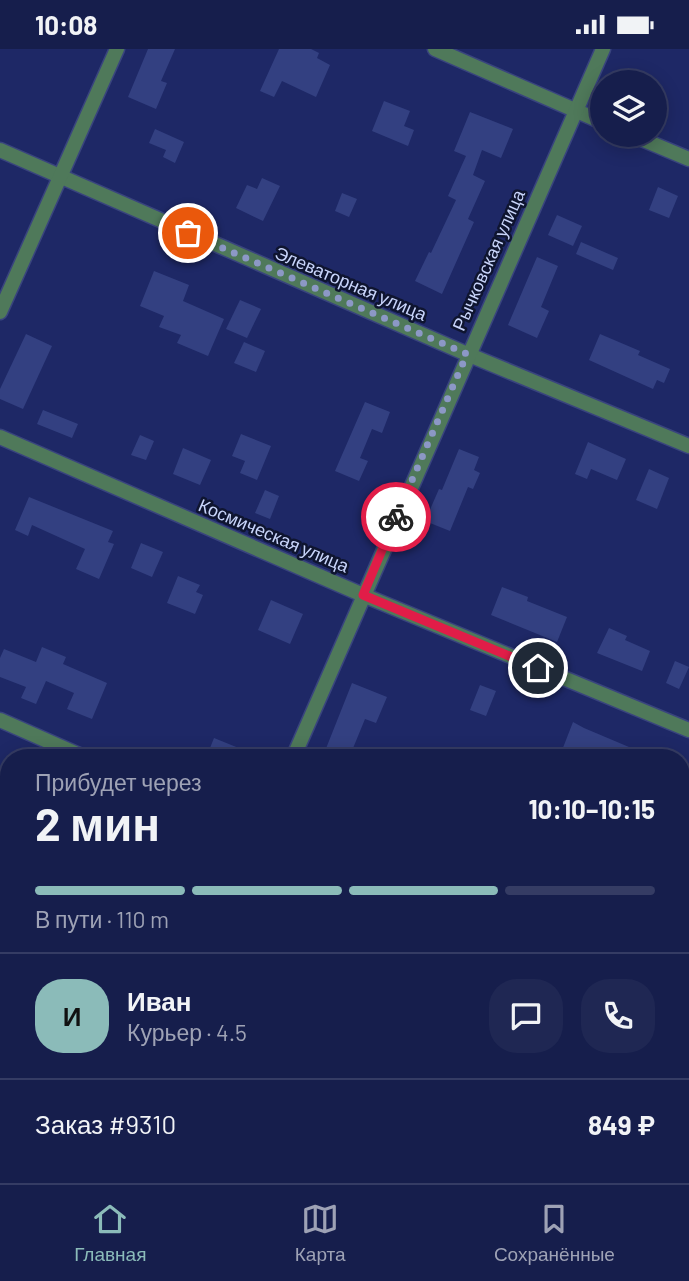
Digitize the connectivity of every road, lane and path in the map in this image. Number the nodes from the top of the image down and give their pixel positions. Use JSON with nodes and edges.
{"nodes":[{"id":1,"x":117,"y":49,"type":"edge"},
{"id":2,"x":435,"y":49,"type":"edge"},
{"id":3,"x":603,"y":49,"type":"edge"},
{"id":4,"x":576,"y":110,"type":"junction"},
{"id":5,"x":590,"y":116,"type":"edge"},
{"id":6,"x":660,"y":147,"type":"edge"},
{"id":7,"x":0,"y":150,"type":"edge"},
{"id":8,"x":689,"y":159,"type":"edge"},
{"id":9,"x":60,"y":178,"type":"junction"},
{"id":10,"x":0,"y":312,"type":"edge"},
{"id":11,"x":467,"y":354,"type":"junction"},
{"id":12,"x":0,"y":437,"type":"edge"},
{"id":13,"x":689,"y":446,"type":"edge"},
{"id":14,"x":363,"y":595,"type":"junction"},
{"id":15,"x":0,"y":720,"type":"edge"},
{"id":16,"x":689,"y":730,"type":"edge"},
{"id":17,"x":66,"y":749,"type":"edge"},
{"id":18,"x":297,"y":749,"type":"edge"}],
"edges":[{"from":1,"to":9,"type":"street"},
{"from":2,"to":4,"type":"street"},
{"from":3,"to":4,"type":"street","name":"Рычковская улица"},
{"from":4,"to":5,"type":"street"},
{"from":4,"to":11,"type":"street","name":"Рычковская улица"},
{"from":6,"to":8,"type":"street"},
{"from":7,"to":9,"type":"street","name":"Элеваторная улица"},
{"from":9,"to":10,"type":"street"},
{"from":9,"to":11,"type":"street","name":"Элеваторная улица"},
{"from":11,"to":13,"type":"street","name":"Элеваторная улица"},
{"from":11,"to":14,"type":"street","name":"Рычковская улица"},
{"from":12,"to":14,"type":"street","name":"Космическая улица"},
{"from":14,"to":16,"type":"street","name":"Космическая улица"},
{"from":14,"to":18,"type":"street","name":"Рычковская улица"},
{"from":15,"to":17,"type":"street"}]}
